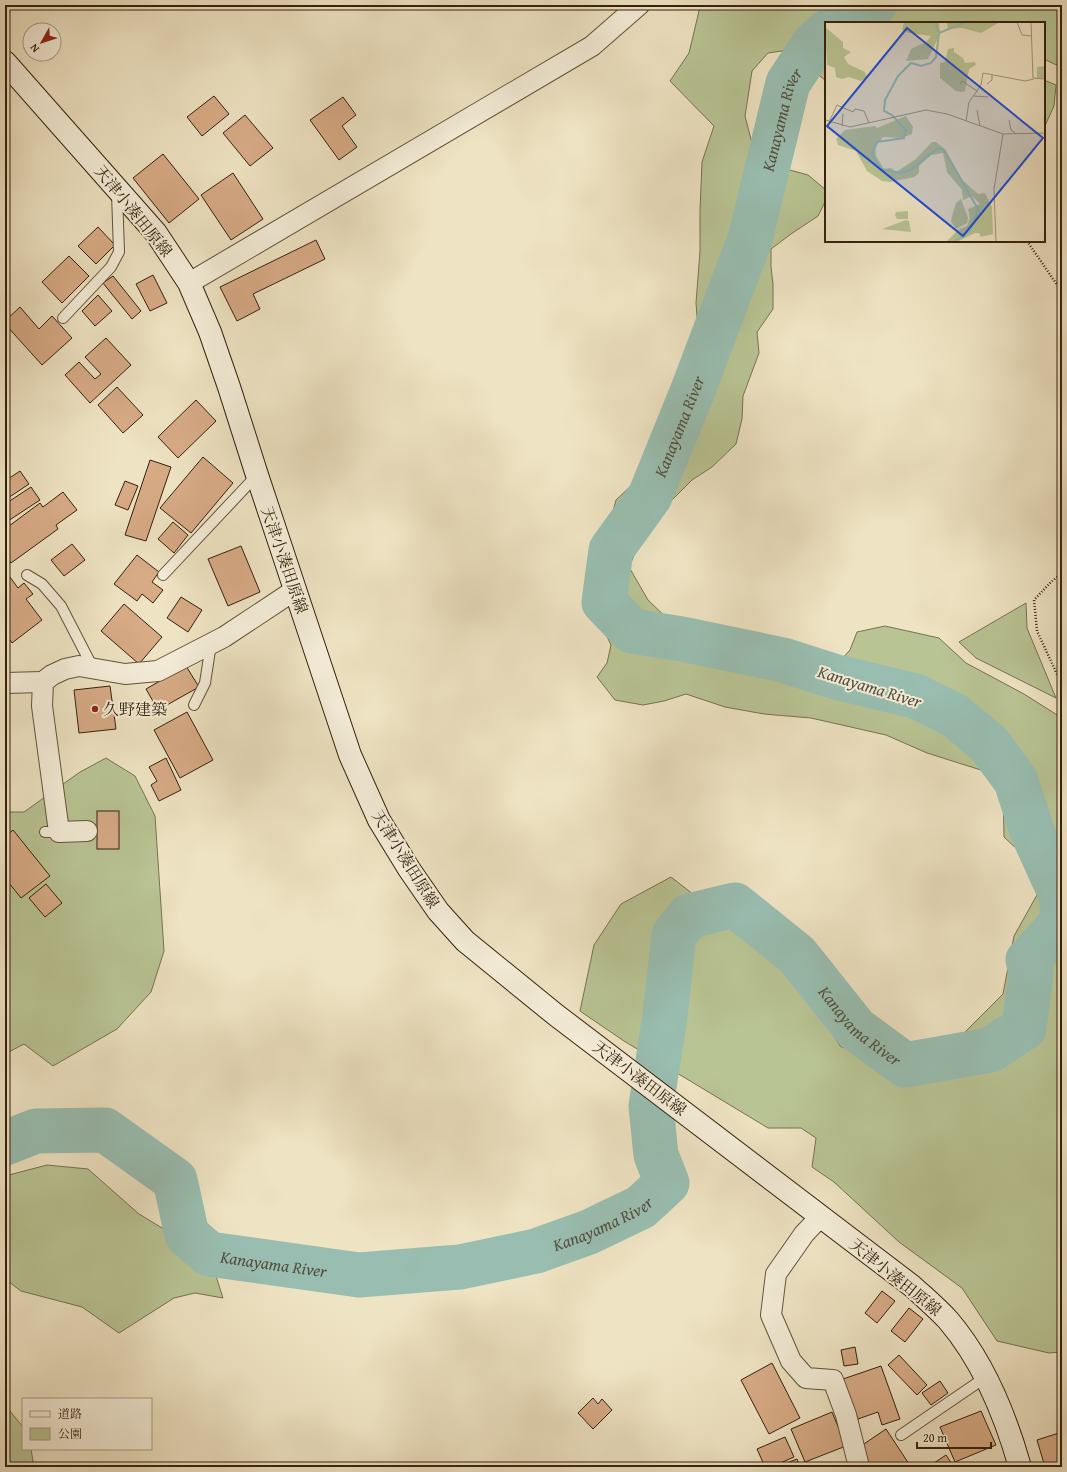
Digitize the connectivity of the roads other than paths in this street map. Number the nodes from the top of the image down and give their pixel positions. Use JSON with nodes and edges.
{"nodes":[{"id":1,"x":639,"y":5,"type":"edge"},
{"id":2,"x":5,"y":62,"type":"edge"},
{"id":3,"x":117,"y":189,"type":"junction"},
{"id":4,"x":189,"y":282,"type":"junction"},
{"id":5,"x":63,"y":318,"type":"dead end"},
{"id":6,"x":257,"y":475,"type":"junction"},
{"id":7,"x":27,"y":575,"type":"dead end"},
{"id":8,"x":163,"y":575,"type":"dead end"},
{"id":9,"x":295,"y":590,"type":"junction"},
{"id":10,"x":211,"y":644,"type":"junction"},
{"id":11,"x":93,"y":668,"type":"junction"},
{"id":12,"x":43,"y":682,"type":"junction"},
{"id":13,"x":5,"y":683,"type":"edge"},
{"id":14,"x":194,"y":705,"type":"dead end"},
{"id":15,"x":87,"y":831,"type":"dead end"},
{"id":16,"x":820,"y":1216,"type":"junction"},
{"id":17,"x":986,"y":1377,"type":"junction"},
{"id":18,"x":901,"y":1435,"type":"dead end"},
{"id":19,"x":858,"y":1467,"type":"edge"},
{"id":20,"x":1020,"y":1467,"type":"edge"}],
"edges":[{"from":1,"to":4,"type":"street"},
{"from":2,"to":3,"type":"main road","name":"天津小湊田原線"},
{"from":3,"to":4,"type":"main road","name":"天津小湊田原線"},
{"from":3,"to":5,"type":"lane"},
{"from":4,"to":6,"type":"main road","name":"天津小湊田原線"},
{"from":6,"to":8,"type":"lane"},
{"from":6,"to":9,"type":"main road","name":"天津小湊田原線"},
{"from":7,"to":11,"type":"lane"},
{"from":9,"to":10,"type":"street"},
{"from":9,"to":16,"type":"main road","name":"天津小湊田原線"},
{"from":10,"to":11,"type":"street"},
{"from":10,"to":14,"type":"lane"},
{"from":11,"to":12,"type":"street"},
{"from":12,"to":13,"type":"street"},
{"from":12,"to":15,"type":"street"},
{"from":16,"to":17,"type":"main road","name":"天津小湊田原線"},
{"from":16,"to":19,"type":"street"},
{"from":17,"to":18,"type":"lane"},
{"from":17,"to":20,"type":"main road","name":"天津小湊田原線"}]}
